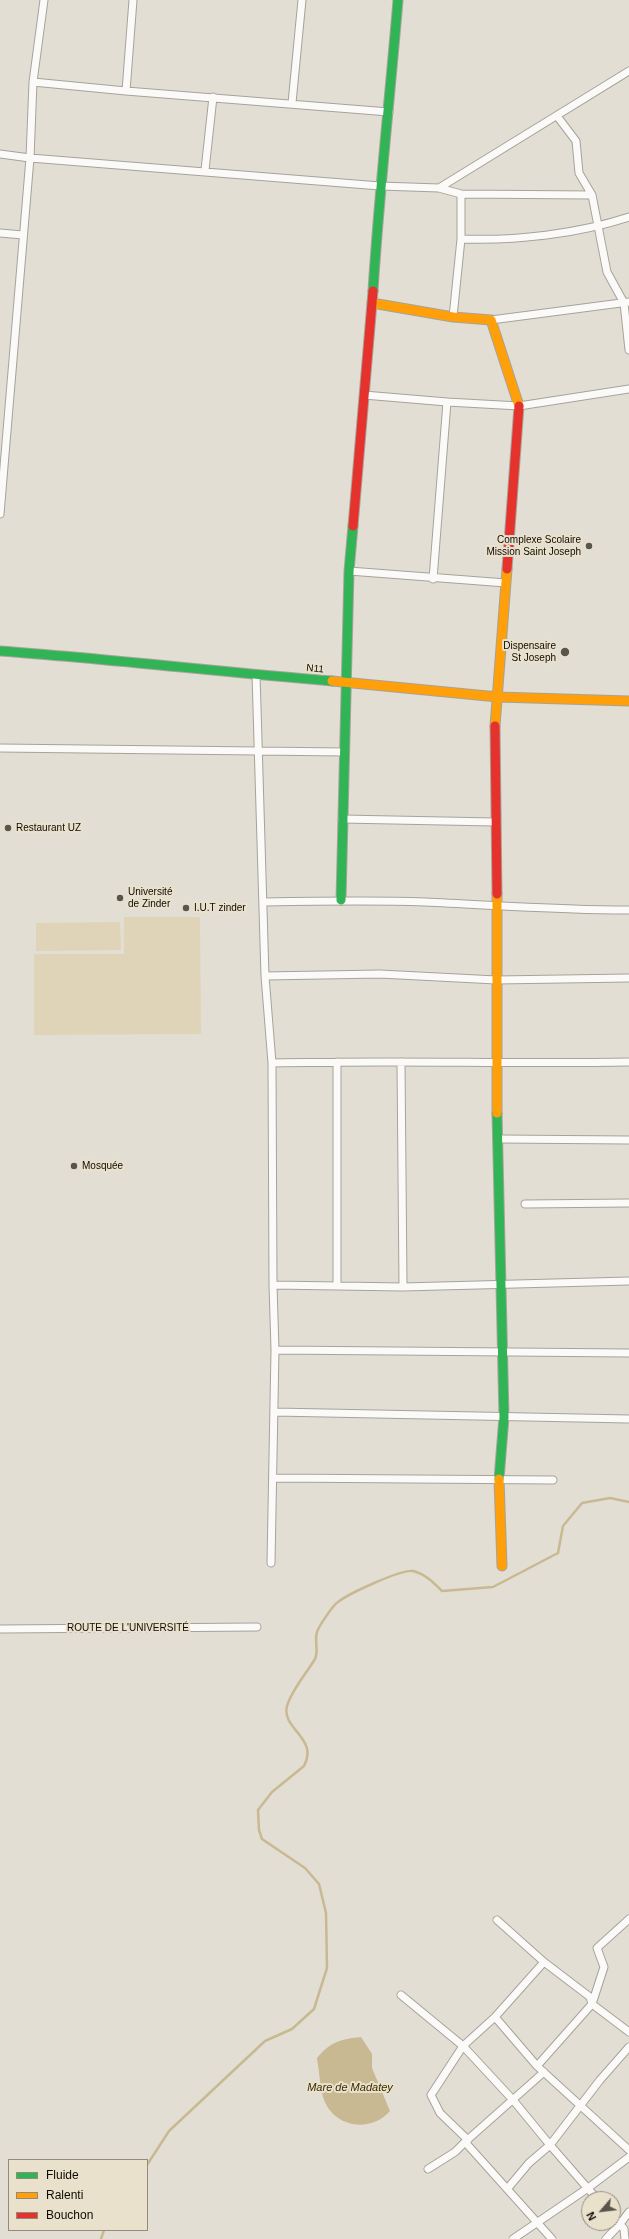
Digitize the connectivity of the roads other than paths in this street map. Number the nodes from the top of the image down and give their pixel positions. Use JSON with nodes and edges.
{"nodes":[{"id":1,"x":44,"y":0,"type":"edge"},
{"id":2,"x":133,"y":0,"type":"edge"},
{"id":3,"x":302,"y":0,"type":"edge"},
{"id":4,"x":398,"y":0,"type":"edge"},
{"id":5,"x":629,"y":71,"type":"edge"},
{"id":6,"x":33,"y":82,"type":"junction"},
{"id":7,"x":126,"y":91,"type":"junction"},
{"id":8,"x":213,"y":97,"type":"junction"},
{"id":9,"x":292,"y":103,"type":"junction"},
{"id":10,"x":389,"y":112,"type":"junction"},
{"id":11,"x":557,"y":116,"type":"junction"},
{"id":12,"x":0,"y":154,"type":"edge"},
{"id":13,"x":30,"y":158,"type":"junction"},
{"id":14,"x":205,"y":170,"type":"junction"},
{"id":15,"x":380,"y":186,"type":"junction"},
{"id":16,"x":439,"y":188,"type":"junction"},
{"id":17,"x":461,"y":194,"type":"junction"},
{"id":18,"x":592,"y":195,"type":"junction"},
{"id":19,"x":629,"y":217,"type":"edge"},
{"id":20,"x":600,"y":226,"type":"junction"},
{"id":21,"x":0,"y":233,"type":"edge"},
{"id":22,"x":23,"y":235,"type":"junction"},
{"id":23,"x":462,"y":239,"type":"junction"},
{"id":24,"x":372,"y":303,"type":"junction"},
{"id":25,"x":626,"y":303,"type":"edge"},
{"id":26,"x":453,"y":317,"type":"junction"},
{"id":27,"x":491,"y":320,"type":"junction"},
{"id":28,"x":629,"y":350,"type":"edge"},
{"id":29,"x":629,"y":389,"type":"edge"},
{"id":30,"x":364,"y":395,"type":"junction"},
{"id":31,"x":447,"y":402,"type":"junction"},
{"id":32,"x":519,"y":406,"type":"junction"},
{"id":33,"x":4,"y":412,"type":"edge"},
{"id":34,"x":0,"y":514,"type":"edge"},
{"id":35,"x":349,"y":570,"type":"junction"},
{"id":36,"x":433,"y":579,"type":"junction"},
{"id":37,"x":506,"y":584,"type":"junction"},
{"id":38,"x":0,"y":651,"type":"edge"},
{"id":39,"x":256,"y":674,"type":"junction"},
{"id":40,"x":345,"y":683,"type":"junction"},
{"id":41,"x":498,"y":697,"type":"junction"},
{"id":42,"x":629,"y":701,"type":"edge"},
{"id":43,"x":0,"y":748,"type":"edge"},
{"id":44,"x":257,"y":751,"type":"junction"},
{"id":45,"x":344,"y":752,"type":"junction"},
{"id":46,"x":342,"y":820,"type":"junction"},
{"id":47,"x":494,"y":822,"type":"junction"},
{"id":48,"x":341,"y":900,"type":"junction"},
{"id":49,"x":264,"y":902,"type":"junction"},
{"id":50,"x":497,"y":907,"type":"junction"},
{"id":51,"x":629,"y":910,"type":"edge"},
{"id":52,"x":265,"y":976,"type":"junction"},
{"id":53,"x":629,"y":978,"type":"edge"},
{"id":54,"x":496,"y":980,"type":"junction"},
{"id":55,"x":337,"y":1062,"type":"junction"},
{"id":56,"x":401,"y":1062,"type":"junction"},
{"id":57,"x":629,"y":1062,"type":"edge"},
{"id":58,"x":272,"y":1063,"type":"junction"},
{"id":59,"x":496,"y":1064,"type":"junction"},
{"id":60,"x":499,"y":1139,"type":"junction"},
{"id":61,"x":629,"y":1140,"type":"edge"},
{"id":62,"x":629,"y":1203,"type":"edge"},
{"id":63,"x":525,"y":1204,"type":"dead end"},
{"id":64,"x":629,"y":1281,"type":"edge"},
{"id":65,"x":273,"y":1285,"type":"junction"},
{"id":66,"x":337,"y":1285,"type":"junction"},
{"id":67,"x":499,"y":1285,"type":"junction"},
{"id":68,"x":403,"y":1287,"type":"junction"},
{"id":69,"x":275,"y":1350,"type":"junction"},
{"id":70,"x":503,"y":1353,"type":"junction"},
{"id":71,"x":629,"y":1353,"type":"edge"},
{"id":72,"x":275,"y":1412,"type":"junction"},
{"id":73,"x":504,"y":1417,"type":"junction"},
{"id":74,"x":629,"y":1419,"type":"edge"},
{"id":75,"x":274,"y":1478,"type":"junction"},
{"id":76,"x":553,"y":1480,"type":"dead end"},
{"id":77,"x":499,"y":1481,"type":"junction"},
{"id":78,"x":271,"y":1563,"type":"dead end"},
{"id":79,"x":502,"y":1566,"type":"dead end"},
{"id":80,"x":257,"y":1627,"type":"dead end"},
{"id":81,"x":0,"y":1629,"type":"edge"},
{"id":82,"x":629,"y":1919,"type":"edge"},
{"id":83,"x":497,"y":1920,"type":"dead end"},
{"id":84,"x":544,"y":1962,"type":"junction"},
{"id":85,"x":401,"y":1995,"type":"dead end"},
{"id":86,"x":592,"y":2004,"type":"junction"},
{"id":87,"x":495,"y":2017,"type":"junction"},
{"id":88,"x":629,"y":2032,"type":"edge"},
{"id":89,"x":463,"y":2046,"type":"junction"},
{"id":90,"x":629,"y":2047,"type":"edge"},
{"id":91,"x":537,"y":2066,"type":"junction"},
{"id":92,"x":544,"y":2072,"type":"junction"},
{"id":93,"x":513,"y":2100,"type":"junction"},
{"id":94,"x":581,"y":2107,"type":"junction"},
{"id":95,"x":467,"y":2141,"type":"junction"},
{"id":96,"x":550,"y":2145,"type":"junction"},
{"id":97,"x":629,"y":2150,"type":"edge"},
{"id":98,"x":629,"y":2157,"type":"edge"},
{"id":99,"x":428,"y":2169,"type":"dead end"},
{"id":100,"x":508,"y":2188,"type":"junction"},
{"id":101,"x":588,"y":2188,"type":"junction"},
{"id":102,"x":591,"y":2191,"type":"edge"},
{"id":103,"x":629,"y":2212,"type":"edge"},
{"id":104,"x":537,"y":2221,"type":"junction"},
{"id":105,"x":621,"y":2223,"type":"edge"},
{"id":106,"x":621,"y":2225,"type":"edge"},
{"id":107,"x":613,"y":2231,"type":"edge"},
{"id":108,"x":513,"y":2239,"type":"edge"},
{"id":109,"x":552,"y":2239,"type":"edge"},
{"id":110,"x":606,"y":2239,"type":"edge"},
{"id":111,"x":625,"y":2239,"type":"edge"}],
"edges":[{"from":1,"to":6,"type":"street"},
{"from":2,"to":7,"type":"street"},
{"from":3,"to":9,"type":"street"},
{"from":4,"to":10,"type":"street"},
{"from":5,"to":11,"type":"street"},
{"from":6,"to":7,"type":"street"},
{"from":6,"to":13,"type":"street"},
{"from":7,"to":8,"type":"street"},
{"from":8,"to":9,"type":"street"},
{"from":8,"to":14,"type":"street"},
{"from":9,"to":10,"type":"street"},
{"from":10,"to":15,"type":"street"},
{"from":11,"to":16,"type":"street"},
{"from":11,"to":18,"type":"street"},
{"from":12,"to":13,"type":"street"},
{"from":13,"to":14,"type":"street"},
{"from":13,"to":22,"type":"street"},
{"from":14,"to":15,"type":"street"},
{"from":15,"to":16,"type":"street"},
{"from":15,"to":24,"type":"street"},
{"from":16,"to":17,"type":"street"},
{"from":17,"to":18,"type":"street"},
{"from":17,"to":23,"type":"street"},
{"from":18,"to":20,"type":"street"},
{"from":19,"to":20,"type":"street"},
{"from":20,"to":23,"type":"street"},
{"from":20,"to":25,"type":"street"},
{"from":21,"to":22,"type":"street"},
{"from":22,"to":33,"type":"street"},
{"from":23,"to":26,"type":"street"},
{"from":24,"to":26,"type":"street"},
{"from":24,"to":30,"type":"street"},
{"from":25,"to":27,"type":"street"},
{"from":25,"to":28,"type":"street"},
{"from":26,"to":27,"type":"street"},
{"from":27,"to":32,"type":"street"},
{"from":29,"to":32,"type":"street"},
{"from":30,"to":31,"type":"street"},
{"from":30,"to":35,"type":"street"},
{"from":31,"to":32,"type":"street"},
{"from":31,"to":36,"type":"street"},
{"from":32,"to":37,"type":"street"},
{"from":33,"to":34,"type":"street"},
{"from":35,"to":36,"type":"street"},
{"from":35,"to":40,"type":"street"},
{"from":36,"to":37,"type":"street"},
{"from":37,"to":41,"type":"street"},
{"from":38,"to":39,"type":"street","name":"N11"},
{"from":39,"to":40,"type":"street","name":"N11"},
{"from":39,"to":44,"type":"street"},
{"from":40,"to":41,"type":"street","name":"N11"},
{"from":40,"to":45,"type":"street"},
{"from":41,"to":42,"type":"street","name":"N11"},
{"from":41,"to":47,"type":"street"},
{"from":43,"to":44,"type":"street"},
{"from":44,"to":45,"type":"street"},
{"from":44,"to":49,"type":"street"},
{"from":45,"to":46,"type":"street"},
{"from":46,"to":47,"type":"street"},
{"from":46,"to":48,"type":"street"},
{"from":47,"to":50,"type":"street"},
{"from":48,"to":49,"type":"street"},
{"from":48,"to":50,"type":"street"},
{"from":49,"to":52,"type":"street"},
{"from":50,"to":51,"type":"street"},
{"from":50,"to":54,"type":"street"},
{"from":52,"to":54,"type":"street"},
{"from":52,"to":58,"type":"street"},
{"from":53,"to":54,"type":"street"},
{"from":54,"to":59,"type":"street"},
{"from":55,"to":56,"type":"street"},
{"from":55,"to":58,"type":"street"},
{"from":55,"to":66,"type":"street"},
{"from":56,"to":59,"type":"street"},
{"from":56,"to":68,"type":"street"},
{"from":57,"to":59,"type":"street"},
{"from":58,"to":65,"type":"street"},
{"from":59,"to":60,"type":"street"},
{"from":60,"to":61,"type":"street"},
{"from":60,"to":67,"type":"street"},
{"from":62,"to":63,"type":"street"},
{"from":64,"to":67,"type":"street"},
{"from":65,"to":66,"type":"street"},
{"from":65,"to":69,"type":"street"},
{"from":66,"to":68,"type":"street"},
{"from":67,"to":68,"type":"street"},
{"from":67,"to":70,"type":"street"},
{"from":69,"to":70,"type":"street"},
{"from":69,"to":72,"type":"street"},
{"from":70,"to":71,"type":"street"},
{"from":70,"to":73,"type":"street"},
{"from":72,"to":73,"type":"street"},
{"from":72,"to":75,"type":"street"},
{"from":73,"to":74,"type":"street"},
{"from":73,"to":77,"type":"street"},
{"from":75,"to":77,"type":"street"},
{"from":75,"to":78,"type":"street"},
{"from":76,"to":77,"type":"street"},
{"from":77,"to":79,"type":"street"},
{"from":80,"to":81,"type":"street","name":"ROUTE DE L'UNIVERSITÉ"},
{"from":82,"to":86,"type":"street"},
{"from":83,"to":84,"type":"street"},
{"from":84,"to":86,"type":"street"},
{"from":84,"to":87,"type":"street"},
{"from":85,"to":89,"type":"street"},
{"from":86,"to":88,"type":"street"},
{"from":86,"to":91,"type":"street"},
{"from":87,"to":89,"type":"street"},
{"from":87,"to":91,"type":"street"},
{"from":89,"to":93,"type":"street"},
{"from":89,"to":95,"type":"street"},
{"from":90,"to":94,"type":"street"},
{"from":91,"to":92,"type":"street"},
{"from":92,"to":93,"type":"street"},
{"from":92,"to":94,"type":"street"},
{"from":93,"to":95,"type":"street"},
{"from":93,"to":96,"type":"street"},
{"from":94,"to":96,"type":"street"},
{"from":94,"to":97,"type":"street"},
{"from":95,"to":99,"type":"street"},
{"from":95,"to":100,"type":"street"},
{"from":96,"to":100,"type":"street"},
{"from":96,"to":101,"type":"street"},
{"from":98,"to":101,"type":"street"},
{"from":100,"to":104,"type":"street"},
{"from":101,"to":102,"type":"street"},
{"from":101,"to":104,"type":"street"},
{"from":103,"to":105,"type":"street"},
{"from":104,"to":108,"type":"street"},
{"from":104,"to":109,"type":"street"},
{"from":106,"to":111,"type":"street"},
{"from":107,"to":110,"type":"street"}]}
